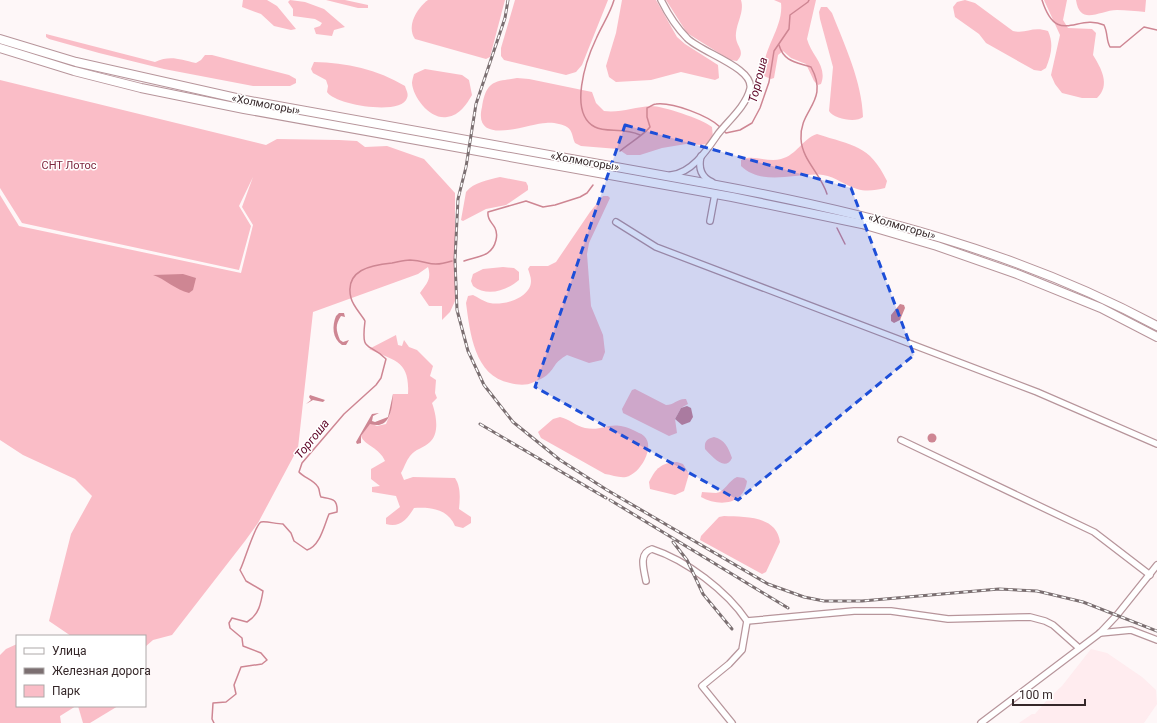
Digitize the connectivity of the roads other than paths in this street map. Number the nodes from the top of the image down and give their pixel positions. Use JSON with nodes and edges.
{"nodes":[{"id":1,"x":662,"y":0,"type":"edge"},
{"id":2,"x":0,"y":39,"type":"edge"},
{"id":3,"x":0,"y":48,"type":"edge"},
{"id":4,"x":701,"y":156,"type":"junction"},
{"id":5,"x":666,"y":176,"type":"junction"},
{"id":6,"x":716,"y":185,"type":"junction"},
{"id":7,"x":715,"y":194,"type":"junction"},
{"id":8,"x":710,"y":221,"type":"dead end"},
{"id":9,"x":616,"y":222,"type":"dead end"},
{"id":10,"x":1157,"y":326,"type":"edge"},
{"id":11,"x":1157,"y":337,"type":"edge"},
{"id":12,"x":901,"y":440,"type":"dead end"},
{"id":13,"x":1157,"y":444,"type":"edge"},
{"id":14,"x":1157,"y":565,"type":"edge"},
{"id":15,"x":1150,"y":575,"type":"junction"},
{"id":16,"x":646,"y":581,"type":"dead end"},
{"id":17,"x":747,"y":620,"type":"junction"},
{"id":18,"x":1100,"y":633,"type":"junction"},
{"id":19,"x":1157,"y":640,"type":"edge"},
{"id":20,"x":1079,"y":648,"type":"junction"},
{"id":21,"x":732,"y":723,"type":"edge"},
{"id":22,"x":981,"y":723,"type":"edge"}],
"edges":[{"from":1,"to":4,"type":"street"},
{"from":2,"to":5,"type":"highway","name":"«Холмогоры»"},
{"from":3,"to":7,"type":"highway","name":"«Холмогоры»"},
{"from":4,"to":5,"type":"street"},
{"from":4,"to":6,"type":"street"},
{"from":5,"to":6,"type":"highway","name":"«Холмогоры»"},
{"from":6,"to":10,"type":"highway","name":"«Холмогоры»"},
{"from":7,"to":8,"type":"street"},
{"from":7,"to":11,"type":"highway","name":"«Холмогоры»"},
{"from":9,"to":13,"type":"street"},
{"from":12,"to":15,"type":"street"},
{"from":14,"to":15,"type":"street"},
{"from":15,"to":18,"type":"street"},
{"from":16,"to":17,"type":"street"},
{"from":17,"to":20,"type":"street"},
{"from":17,"to":21,"type":"street"},
{"from":18,"to":19,"type":"street"},
{"from":18,"to":20,"type":"street"},
{"from":20,"to":22,"type":"street"}]}
